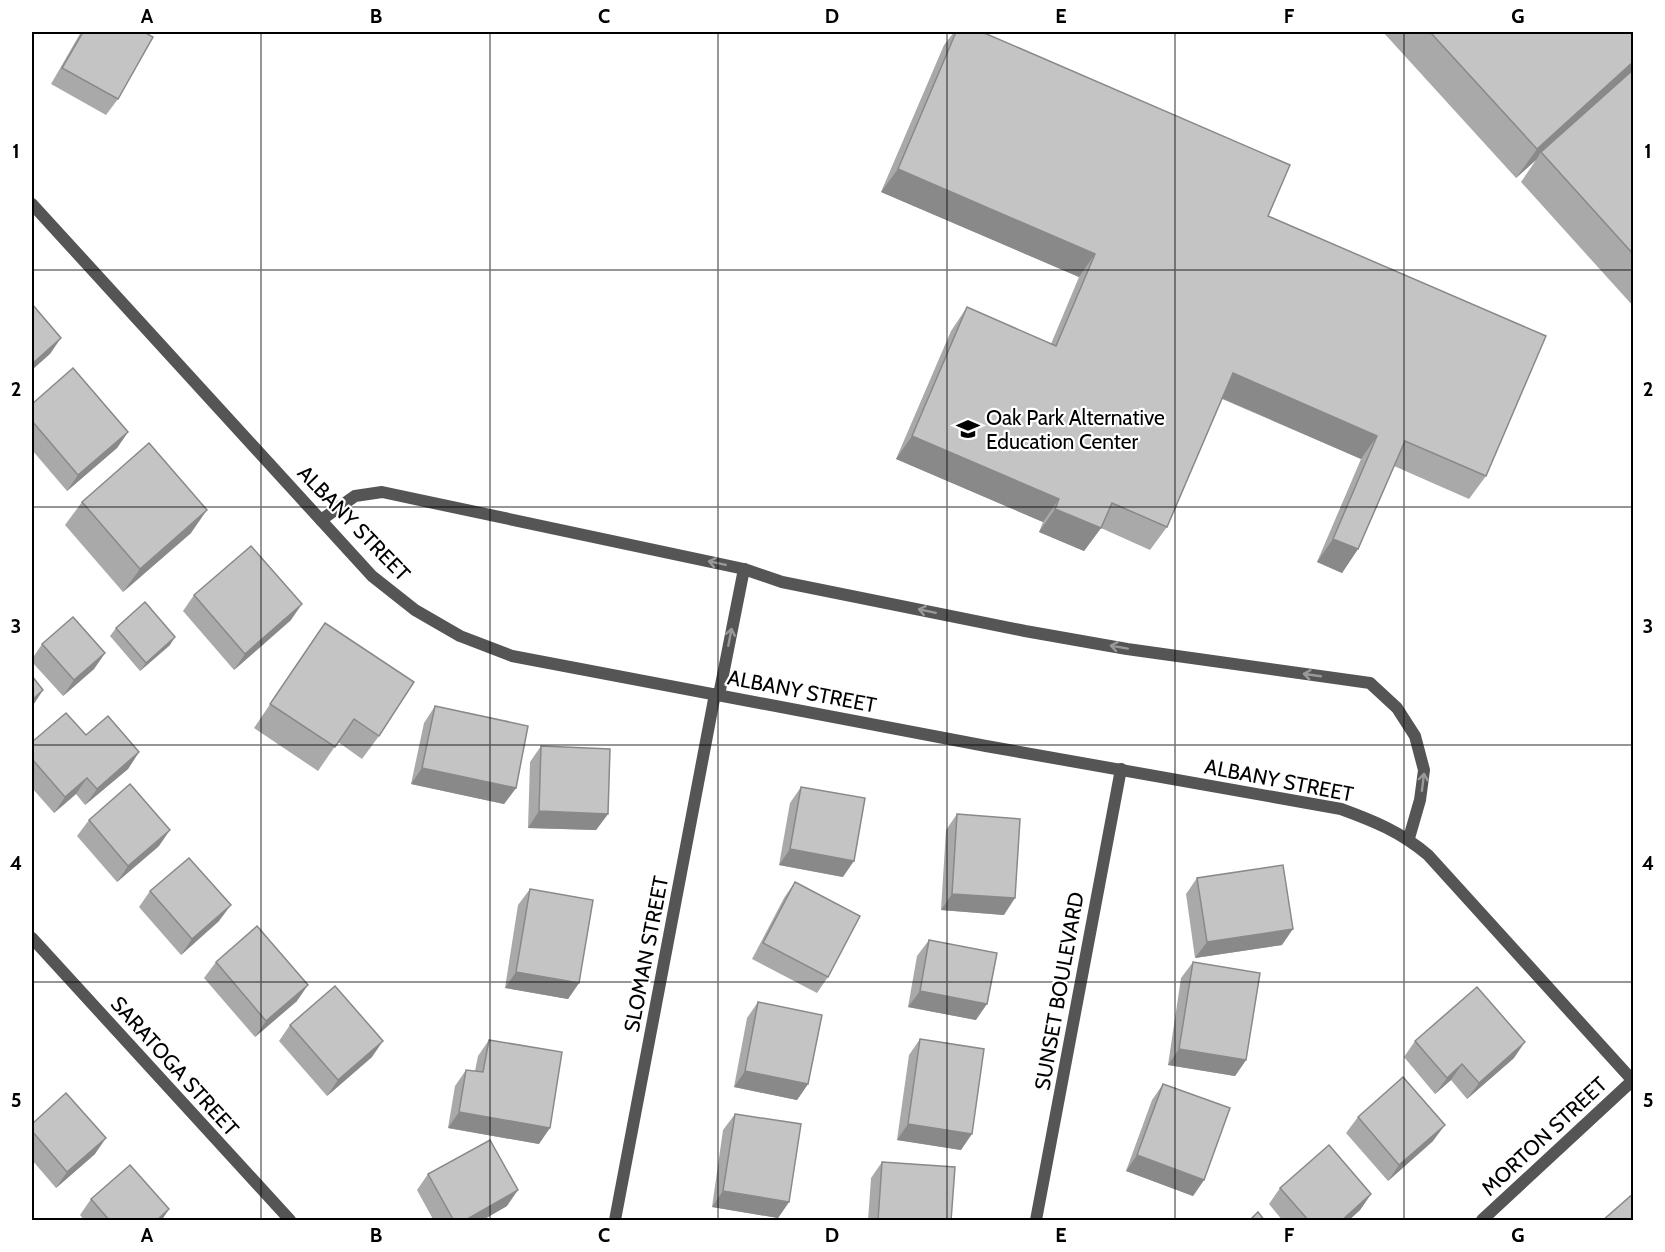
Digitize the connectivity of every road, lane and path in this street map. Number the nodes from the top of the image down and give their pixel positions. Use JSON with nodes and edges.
{"nodes":[{"id":1,"x":32,"y":204,"type":"edge"},
{"id":2,"x":321,"y":520,"type":"junction"},
{"id":3,"x":744,"y":568,"type":"junction"},
{"id":4,"x":717,"y":694,"type":"junction"},
{"id":5,"x":1121,"y":769,"type":"junction"},
{"id":6,"x":1408,"y":838,"type":"junction"},
{"id":7,"x":32,"y":938,"type":"edge"},
{"id":8,"x":1633,"y":1082,"type":"edge"},
{"id":9,"x":290,"y":1221,"type":"edge"},
{"id":10,"x":615,"y":1221,"type":"edge"},
{"id":11,"x":1036,"y":1221,"type":"edge"},
{"id":12,"x":1482,"y":1221,"type":"edge"}],
"edges":[{"from":1,"to":2,"type":"street","name":"ALBANY STREET"},
{"from":3,"to":2,"type":"street","one_way":true},
{"from":2,"to":4,"type":"street","name":"ALBANY STREET"},
{"from":4,"to":3,"type":"street","name":"SLOMAN STREET","one_way":true},
{"from":6,"to":3,"type":"street","one_way":true},
{"from":4,"to":5,"type":"street","name":"ALBANY STREET"},
{"from":4,"to":10,"type":"street","name":"SLOMAN STREET"},
{"from":5,"to":6,"type":"street","name":"ALBANY STREET"},
{"from":5,"to":11,"type":"street","name":"SUNSET BOULEVARD"},
{"from":6,"to":8,"type":"street","name":"ALBANY STREET"},
{"from":7,"to":9,"type":"street","name":"SARATOGA STREET"},
{"from":8,"to":12,"type":"street","name":"MORTON STREET"}]}
